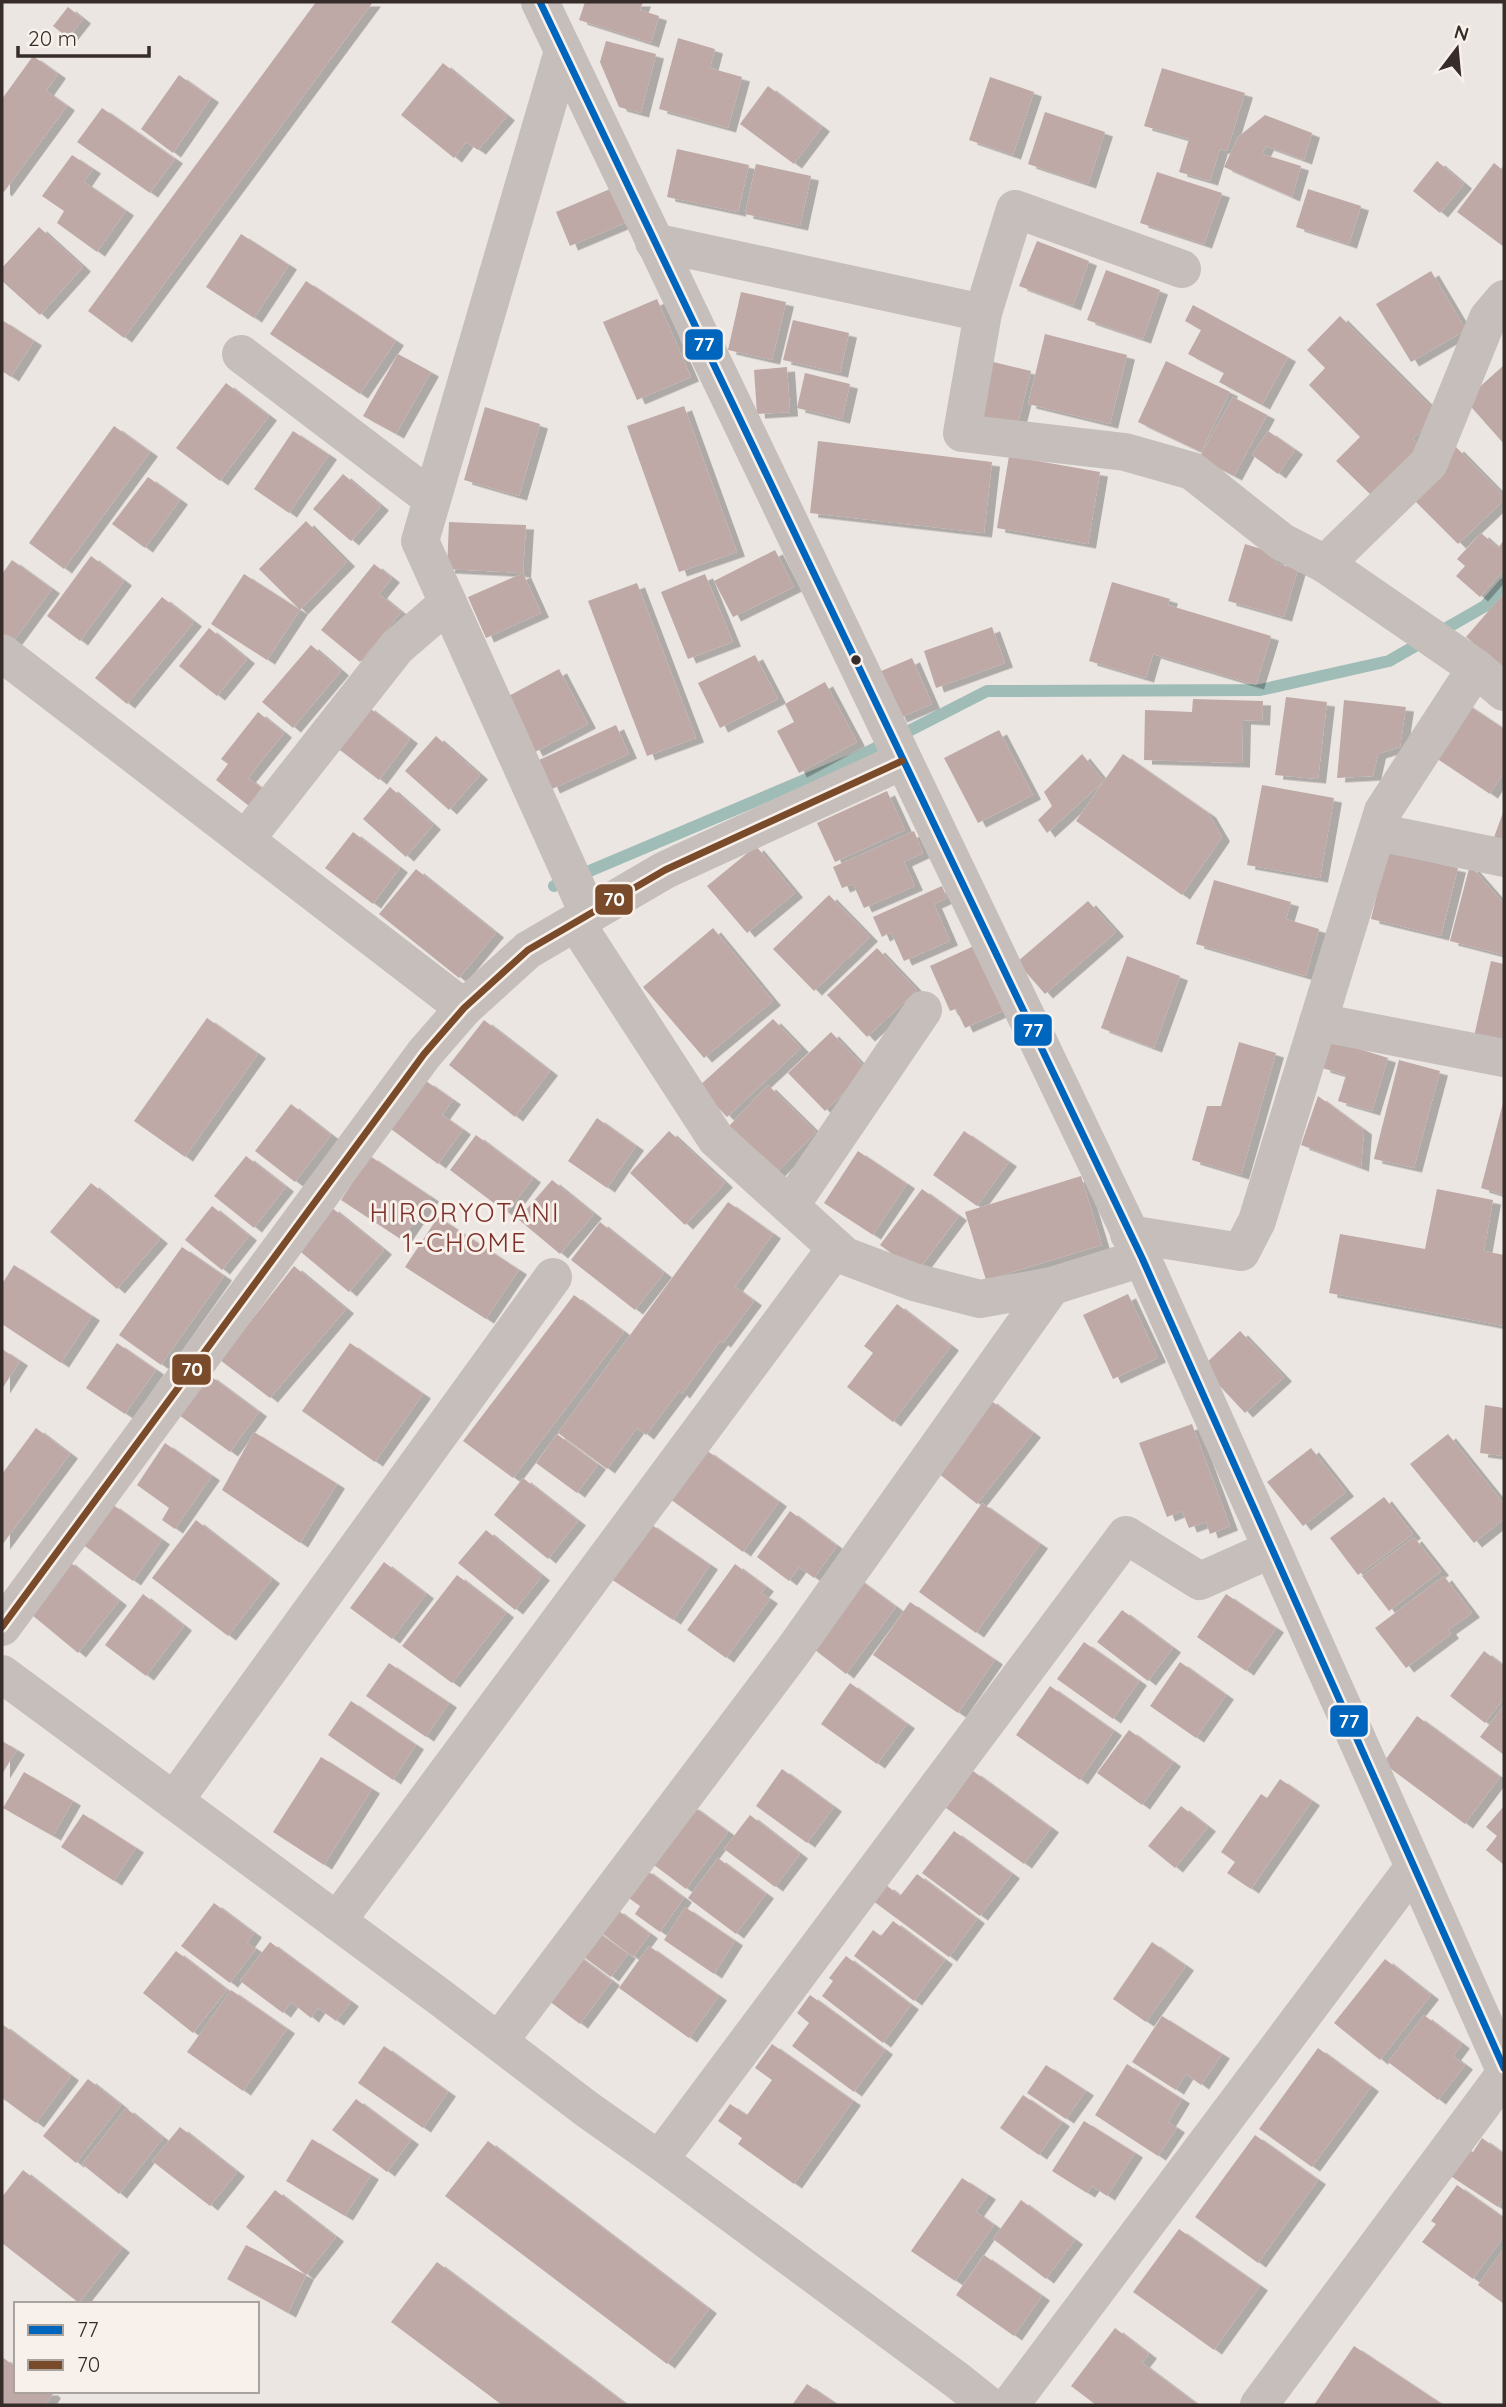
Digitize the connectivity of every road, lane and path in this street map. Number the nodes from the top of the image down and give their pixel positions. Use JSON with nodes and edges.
{"nodes":[{"id":1,"x":540,"y":2,"type":"edge"},
{"id":2,"x":563,"y":51,"type":"junction"},
{"id":3,"x":654,"y":242,"type":"junction"},
{"id":4,"x":1182,"y":269,"type":"dead end"},
{"id":5,"x":1504,"y":299,"type":"edge"},
{"id":6,"x":984,"y":313,"type":"junction"},
{"id":7,"x":242,"y":354,"type":"dead end"},
{"id":8,"x":432,"y":499,"type":"junction"},
{"id":9,"x":1325,"y":564,"type":"junction"},
{"id":10,"x":448,"y":603,"type":"junction"},
{"id":11,"x":2,"y":653,"type":"edge"},
{"id":12,"x":1490,"y":680,"type":"edge"},
{"id":13,"x":902,"y":761,"type":"junction"},
{"id":14,"x":1377,"y":832,"type":"junction"},
{"id":15,"x":245,"y":840,"type":"junction"},
{"id":16,"x":1504,"y":859,"type":"edge"},
{"id":17,"x":582,"y":919,"type":"junction"},
{"id":18,"x":464,"y":1008,"type":"junction"},
{"id":19,"x":923,"y":1010,"type":"dead end"},
{"id":20,"x":1318,"y":1022,"type":"junction"},
{"id":21,"x":1504,"y":1058,"type":"edge"},
{"id":22,"x":790,"y":1206,"type":"junction"},
{"id":23,"x":1135,"y":1246,"type":"junction"},
{"id":24,"x":836,"y":1248,"type":"junction"},
{"id":25,"x":553,"y":1278,"type":"dead end"},
{"id":26,"x":1052,"y":1286,"type":"junction"},
{"id":27,"x":1272,"y":1549,"type":"junction"},
{"id":28,"x":2,"y":1628,"type":"edge"},
{"id":29,"x":2,"y":1674,"type":"edge"},
{"id":30,"x":174,"y":1801,"type":"junction"},
{"id":31,"x":1414,"y":1867,"type":"junction"},
{"id":32,"x":337,"y":1921,"type":"junction"},
{"id":33,"x":499,"y":2041,"type":"junction"},
{"id":34,"x":1504,"y":2068,"type":"edge"},
{"id":35,"x":1504,"y":2075,"type":"edge"},
{"id":36,"x":659,"y":2160,"type":"junction"},
{"id":37,"x":988,"y":2405,"type":"edge"},
{"id":38,"x":1010,"y":2405,"type":"edge"},
{"id":39,"x":1259,"y":2405,"type":"edge"}],
"edges":[{"from":1,"to":2,"type":"street"},
{"from":2,"to":3,"type":"street"},
{"from":2,"to":8,"type":"street"},
{"from":3,"to":6,"type":"street"},
{"from":3,"to":13,"type":"street"},
{"from":4,"to":6,"type":"street"},
{"from":5,"to":9,"type":"street"},
{"from":6,"to":9,"type":"street"},
{"from":7,"to":8,"type":"street"},
{"from":8,"to":10,"type":"street"},
{"from":9,"to":12,"type":"street"},
{"from":10,"to":15,"type":"street"},
{"from":10,"to":17,"type":"street"},
{"from":11,"to":15,"type":"street"},
{"from":12,"to":14,"type":"street"},
{"from":13,"to":17,"type":"street"},
{"from":13,"to":23,"type":"street"},
{"from":14,"to":16,"type":"street"},
{"from":14,"to":20,"type":"street"},
{"from":15,"to":18,"type":"street"},
{"from":17,"to":18,"type":"street"},
{"from":17,"to":22,"type":"street"},
{"from":18,"to":28,"type":"street"},
{"from":19,"to":22,"type":"street"},
{"from":20,"to":21,"type":"street"},
{"from":20,"to":23,"type":"street"},
{"from":22,"to":24,"type":"street"},
{"from":23,"to":26,"type":"street"},
{"from":23,"to":27,"type":"street"},
{"from":24,"to":26,"type":"street"},
{"from":24,"to":32,"type":"street"},
{"from":25,"to":30,"type":"street"},
{"from":26,"to":33,"type":"street"},
{"from":27,"to":31,"type":"street"},
{"from":27,"to":36,"type":"street"},
{"from":29,"to":30,"type":"street"},
{"from":30,"to":32,"type":"street"},
{"from":31,"to":34,"type":"street"},
{"from":31,"to":38,"type":"street"},
{"from":32,"to":33,"type":"street"},
{"from":33,"to":36,"type":"street"},
{"from":35,"to":39,"type":"street"},
{"from":36,"to":37,"type":"street"}]}
